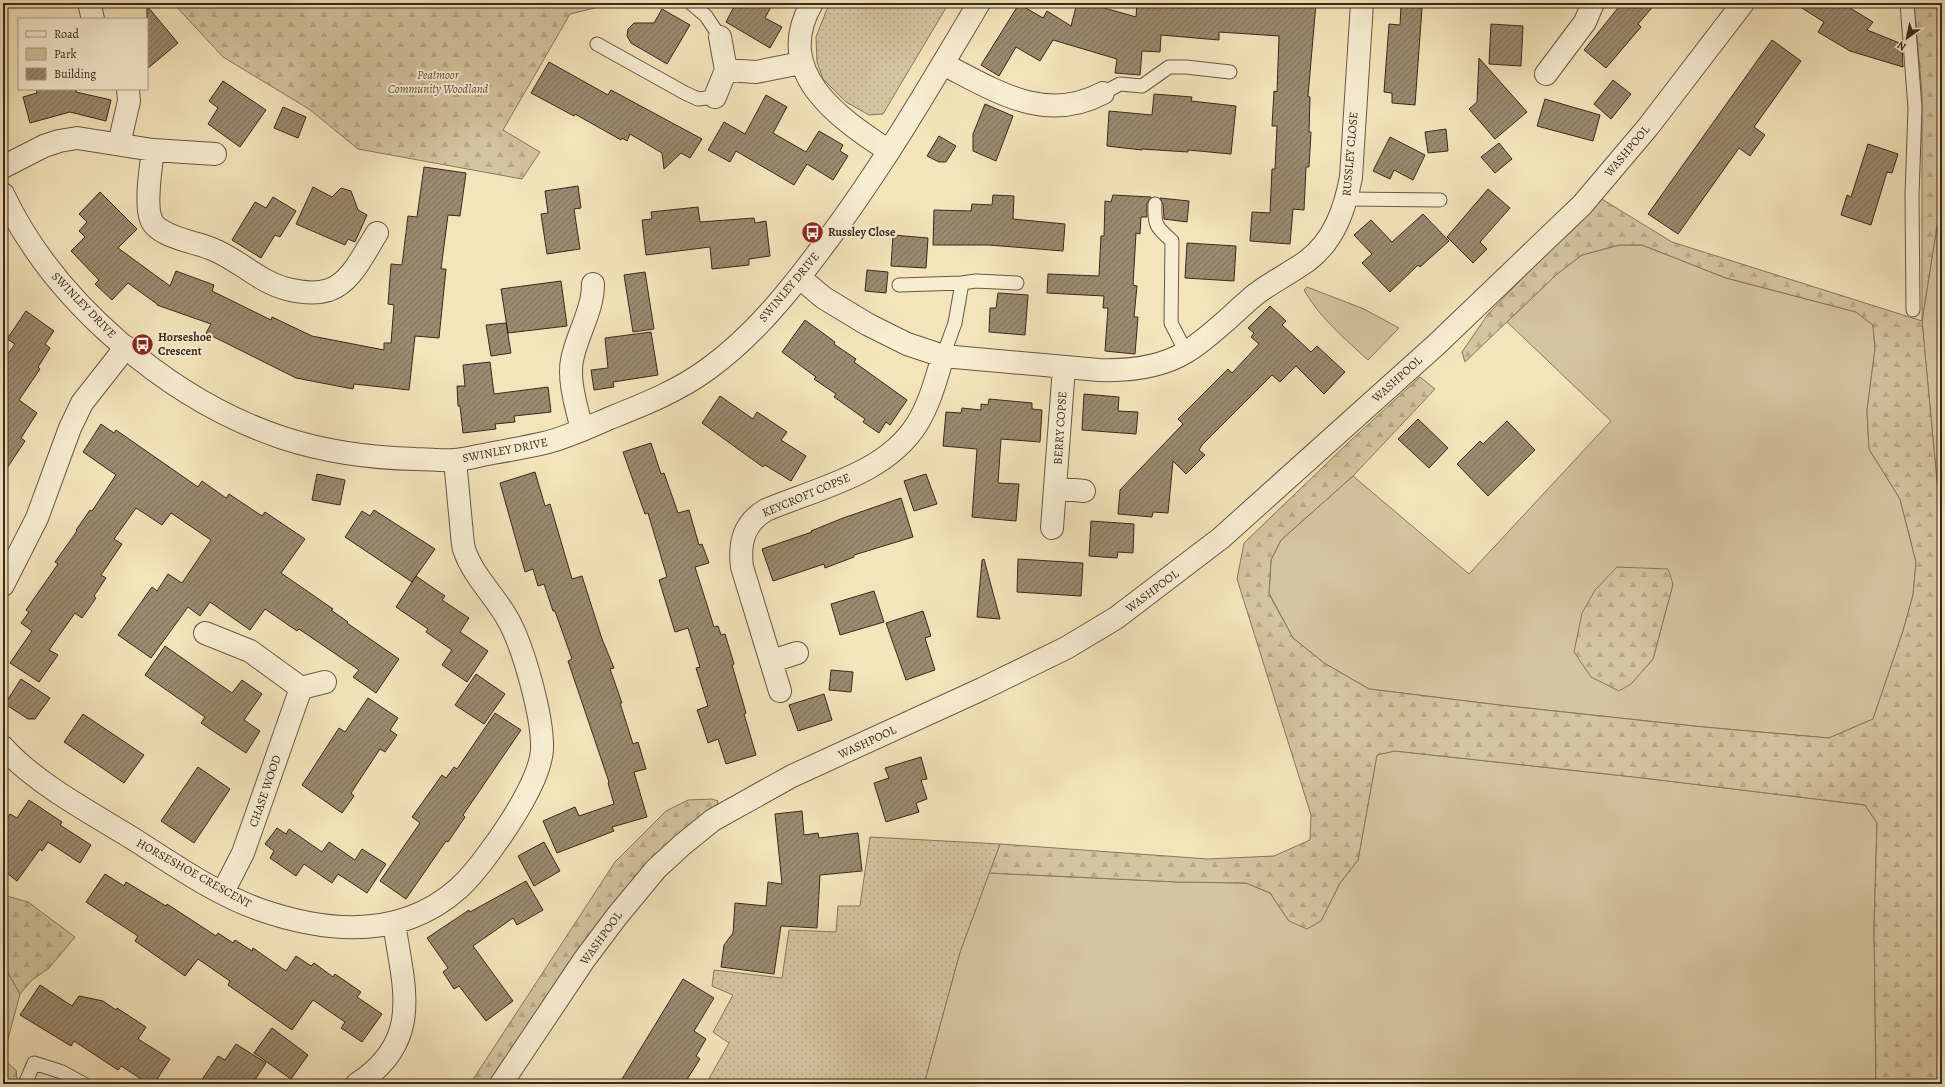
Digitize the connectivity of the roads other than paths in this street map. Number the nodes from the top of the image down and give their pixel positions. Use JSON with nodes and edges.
{"nodes":[{"id":1,"x":89,"y":3,"type":"edge"},
{"id":2,"x":691,"y":3,"type":"edge"},
{"id":3,"x":812,"y":3,"type":"edge"},
{"id":4,"x":980,"y":3,"type":"edge"},
{"id":5,"x":1362,"y":3,"type":"edge"},
{"id":6,"x":1593,"y":3,"type":"edge"},
{"id":7,"x":1744,"y":3,"type":"edge"},
{"id":8,"x":1907,"y":3,"type":"edge"},
{"id":9,"x":93,"y":18,"type":"edge"},
{"id":10,"x":720,"y":37,"type":"joint"},
{"id":11,"x":597,"y":44,"type":"dead end"},
{"id":12,"x":801,"y":62,"type":"junction"},
{"id":13,"x":943,"y":64,"type":"junction"},
{"id":14,"x":726,"y":70,"type":"junction"},
{"id":15,"x":1230,"y":72,"type":"dead end"},
{"id":16,"x":1546,"y":74,"type":"dead end"},
{"id":17,"x":128,"y":90,"type":"edge"},
{"id":18,"x":1103,"y":93,"type":"joint"},
{"id":19,"x":715,"y":96,"type":"joint"},
{"id":20,"x":119,"y":144,"type":"junction"},
{"id":21,"x":153,"y":150,"type":"junction"},
{"id":22,"x":889,"y":151,"type":"junction"},
{"id":23,"x":215,"y":154,"type":"dead end"},
{"id":24,"x":3,"y":167,"type":"edge"},
{"id":25,"x":3,"y":194,"type":"edge"},
{"id":26,"x":1347,"y":198,"type":"junction"},
{"id":27,"x":1440,"y":200,"type":"dead end"},
{"id":28,"x":1156,"y":204,"type":"dead end"},
{"id":29,"x":377,"y":233,"type":"dead end"},
{"id":30,"x":800,"y":278,"type":"junction"},
{"id":31,"x":962,"y":283,"type":"junction"},
{"id":32,"x":1017,"y":283,"type":"dead end"},
{"id":33,"x":593,"y":284,"type":"dead end"},
{"id":34,"x":899,"y":285,"type":"dead end"},
{"id":35,"x":1913,"y":310,"type":"dead end"},
{"id":36,"x":126,"y":347,"type":"junction"},
{"id":37,"x":1186,"y":352,"type":"junction"},
{"id":38,"x":943,"y":356,"type":"junction"},
{"id":39,"x":1064,"y":367,"type":"junction"},
{"id":40,"x":582,"y":430,"type":"junction"},
{"id":41,"x":455,"y":460,"type":"junction"},
{"id":42,"x":1055,"y":488,"type":"junction"},
{"id":43,"x":1084,"y":491,"type":"dead end"},
{"id":44,"x":1052,"y":528,"type":"dead end"},
{"id":45,"x":3,"y":584,"type":"edge"},
{"id":46,"x":205,"y":634,"type":"dead end"},
{"id":47,"x":797,"y":653,"type":"dead end"},
{"id":48,"x":772,"y":661,"type":"junction"},
{"id":49,"x":325,"y":682,"type":"dead end"},
{"id":50,"x":301,"y":688,"type":"junction"},
{"id":51,"x":780,"y":691,"type":"dead end"},
{"id":52,"x":6,"y":759,"type":"edge"},
{"id":53,"x":223,"y":892,"type":"junction"},
{"id":54,"x":394,"y":923,"type":"junction"},
{"id":55,"x":25,"y":1084,"type":"edge"},
{"id":56,"x":84,"y":1084,"type":"edge"},
{"id":57,"x":357,"y":1084,"type":"edge"},
{"id":58,"x":501,"y":1084,"type":"edge"}],
"edges":[{"from":1,"to":9,"type":"street"},
{"from":2,"to":10,"type":"lane"},
{"from":3,"to":12,"type":"street"},
{"from":4,"to":13,"type":"street","name":"SWINLEY DRIVE"},
{"from":5,"to":26,"type":"street","name":"RUSSLEY CLOSE"},
{"from":6,"to":16,"type":"street"},
{"from":7,"to":58,"type":"street","name":"WASHPOOL"},
{"from":8,"to":35,"type":"lane"},
{"from":10,"to":14,"type":"street"},
{"from":11,"to":19,"type":"lane"},
{"from":12,"to":14,"type":"street"},
{"from":12,"to":22,"type":"street"},
{"from":13,"to":18,"type":"street"},
{"from":13,"to":22,"type":"street","name":"SWINLEY DRIVE"},
{"from":14,"to":19,"type":"street"},
{"from":15,"to":18,"type":"lane"},
{"from":17,"to":20,"type":"street"},
{"from":20,"to":21,"type":"street"},
{"from":20,"to":24,"type":"street"},
{"from":21,"to":23,"type":"street"},
{"from":21,"to":29,"type":"street"},
{"from":22,"to":30,"type":"street","name":"SWINLEY DRIVE"},
{"from":25,"to":36,"type":"street","name":"SWINLEY DRIVE"},
{"from":26,"to":27,"type":"lane"},
{"from":26,"to":37,"type":"street","name":"RUSSLEY CLOSE"},
{"from":28,"to":37,"type":"lane"},
{"from":30,"to":38,"type":"street","name":"RUSSLEY CLOSE"},
{"from":30,"to":40,"type":"street","name":"SWINLEY DRIVE"},
{"from":31,"to":32,"type":"lane"},
{"from":31,"to":34,"type":"lane"},
{"from":31,"to":38,"type":"lane"},
{"from":33,"to":40,"type":"street"},
{"from":36,"to":41,"type":"street","name":"SWINLEY DRIVE"},
{"from":36,"to":45,"type":"street"},
{"from":37,"to":39,"type":"street","name":"RUSSLEY CLOSE"},
{"from":38,"to":39,"type":"street","name":"RUSSLEY CLOSE"},
{"from":38,"to":48,"type":"street","name":"KEYCROFT COPSE"},
{"from":39,"to":42,"type":"street","name":"BERRY COPSE"},
{"from":40,"to":41,"type":"street","name":"SWINLEY DRIVE"},
{"from":41,"to":54,"type":"street","name":"HORSESHOE CRESCENT"},
{"from":42,"to":43,"type":"street"},
{"from":42,"to":44,"type":"street","name":"BERRY COPSE"},
{"from":46,"to":50,"type":"street"},
{"from":47,"to":48,"type":"street"},
{"from":48,"to":51,"type":"street","name":"KEYCROFT COPSE"},
{"from":49,"to":50,"type":"street"},
{"from":50,"to":53,"type":"street","name":"CHASE WOOD"},
{"from":52,"to":53,"type":"street","name":"HORSESHOE CRESCENT"},
{"from":53,"to":54,"type":"street","name":"HORSESHOE CRESCENT"},
{"from":54,"to":57,"type":"street"},
{"from":55,"to":56,"type":"lane"}]}
